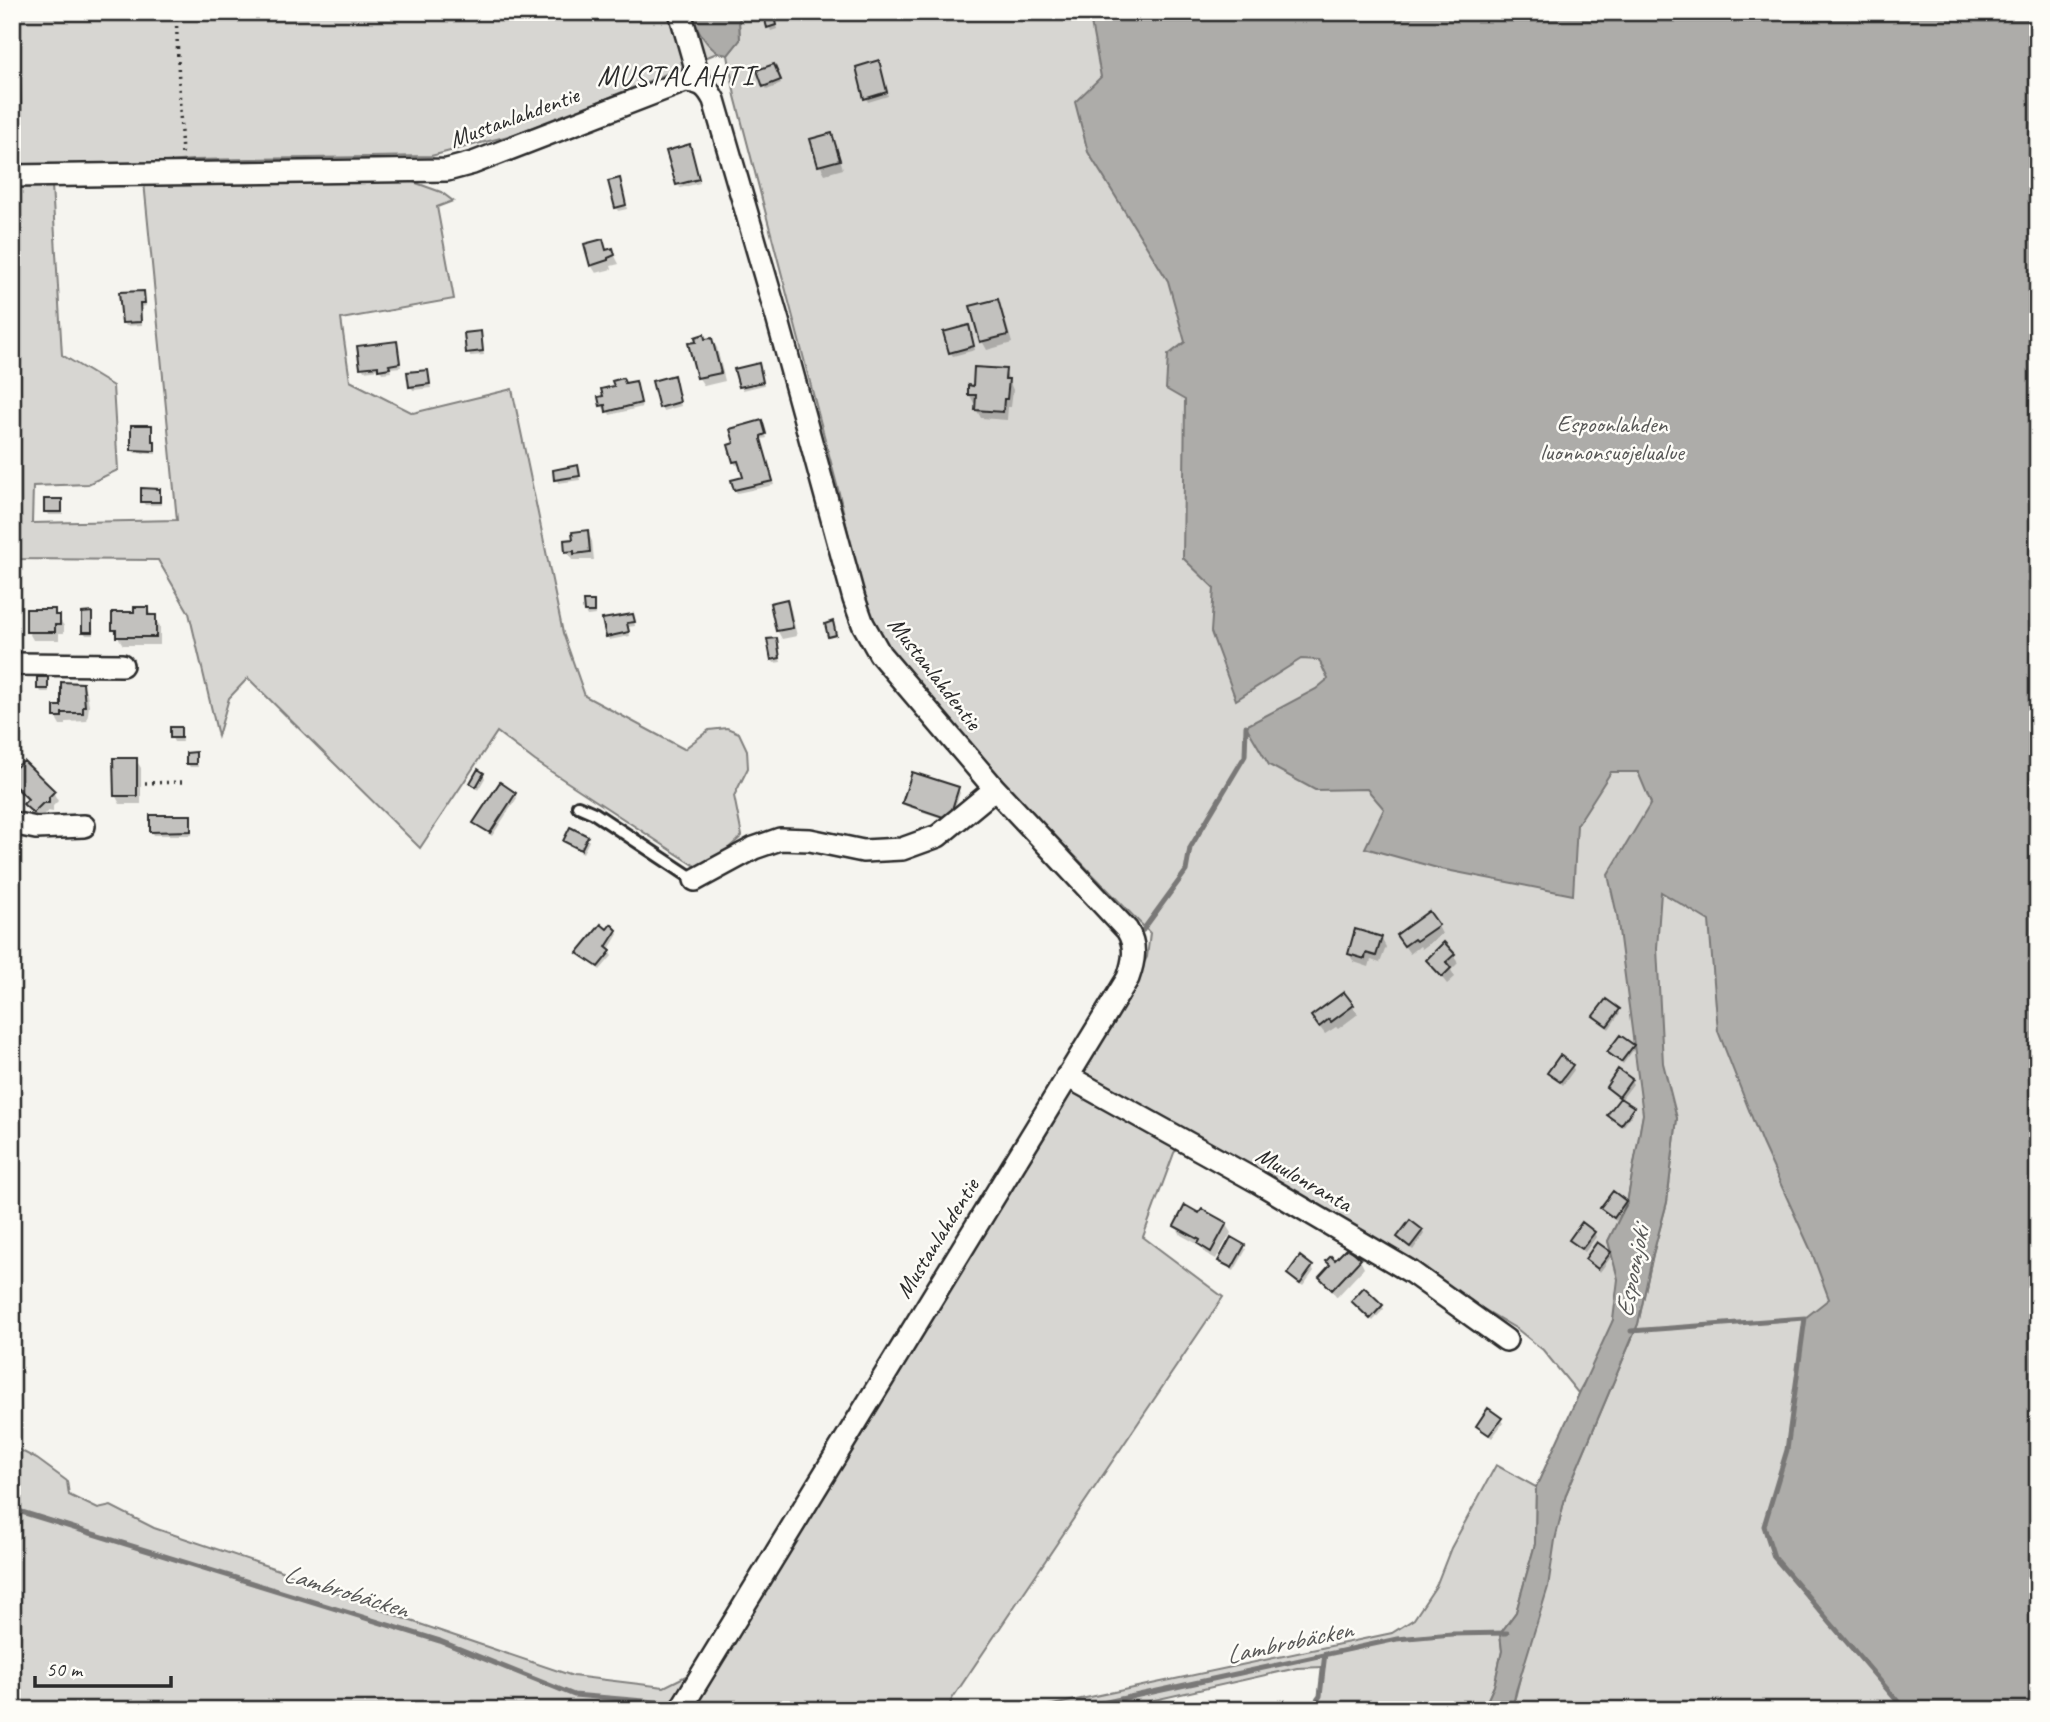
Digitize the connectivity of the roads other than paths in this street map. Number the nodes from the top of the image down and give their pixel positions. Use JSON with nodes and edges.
{"nodes":[{"id":1,"x":680,"y":12,"type":"edge"},
{"id":2,"x":12,"y":19,"type":"edge"},
{"id":3,"x":700,"y":82,"type":"junction"},
{"id":4,"x":13,"y":176,"type":"edge"},
{"id":5,"x":12,"y":664,"type":"edge"},
{"id":6,"x":122,"y":665,"type":"dead end"},
{"id":7,"x":995,"y":789,"type":"junction"},
{"id":8,"x":578,"y":806,"type":"dead end"},
{"id":9,"x":12,"y":823,"type":"edge"},
{"id":10,"x":84,"y":826,"type":"dead end"},
{"id":11,"x":695,"y":880,"type":"joint"},
{"id":12,"x":1068,"y":1076,"type":"junction"},
{"id":13,"x":1506,"y":1340,"type":"dead end"},
{"id":14,"x":680,"y":1710,"type":"edge"}],
"edges":[{"from":1,"to":3,"type":"street"},
{"from":2,"to":4,"type":"lane"},
{"from":3,"to":4,"type":"street","name":"Mustanlahdentie"},
{"from":3,"to":7,"type":"street","name":"Mustanlahdentie"},
{"from":5,"to":6,"type":"street"},
{"from":7,"to":11,"type":"street"},
{"from":7,"to":12,"type":"street","name":"Mustanlahdentie"},
{"from":8,"to":11,"type":"lane"},
{"from":9,"to":10,"type":"street"},
{"from":12,"to":13,"type":"street","name":"Muulonranta"},
{"from":12,"to":14,"type":"street","name":"Mustanlahdentie"}]}
